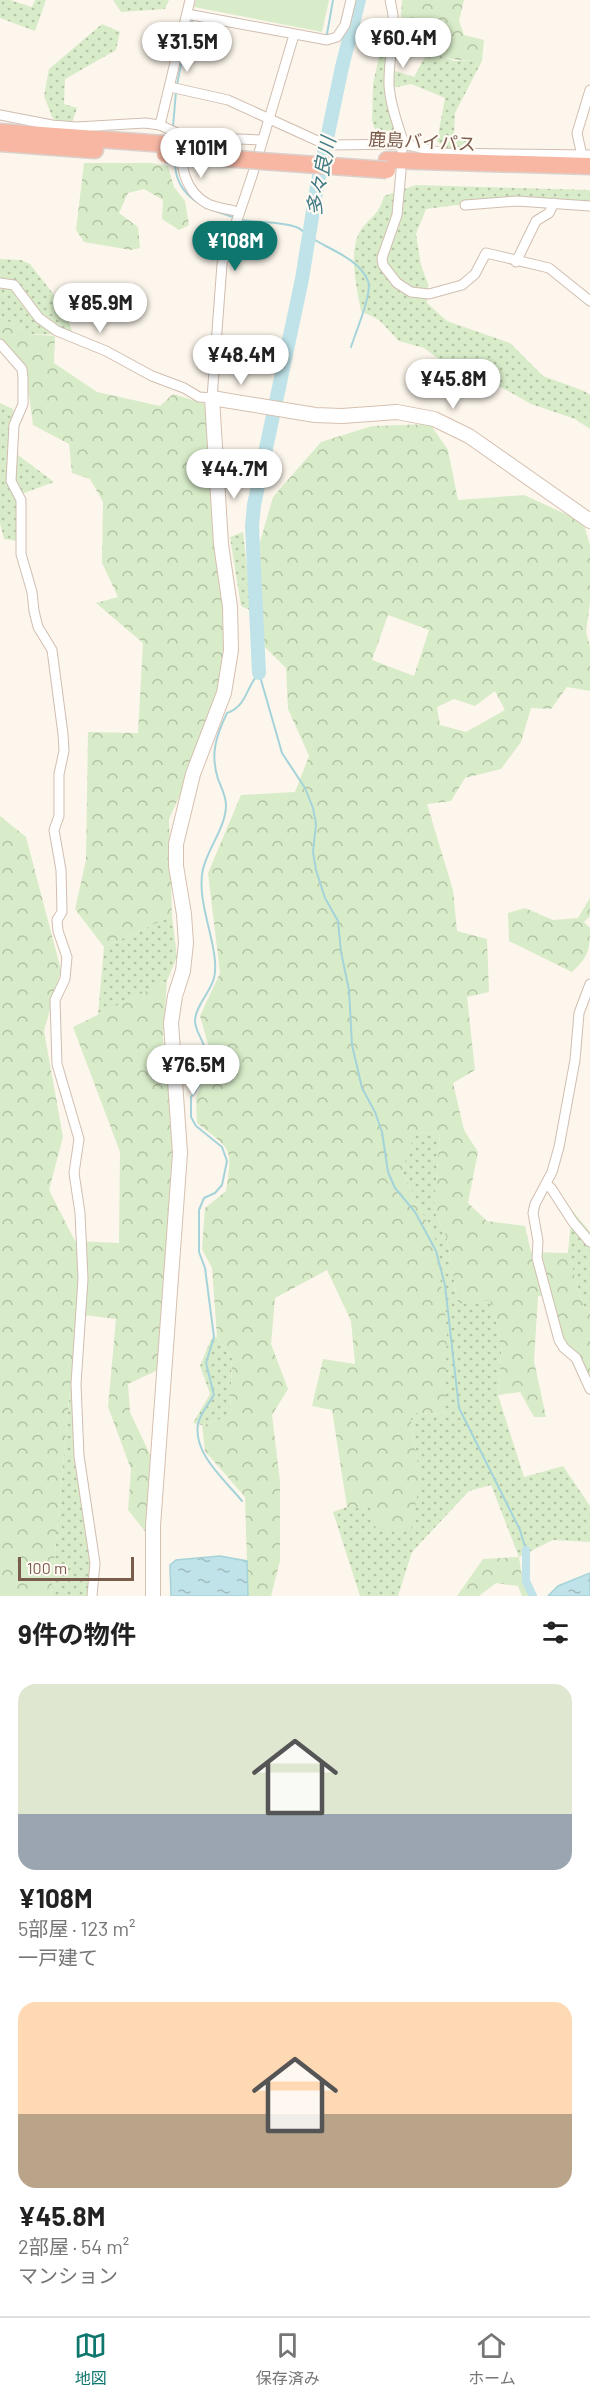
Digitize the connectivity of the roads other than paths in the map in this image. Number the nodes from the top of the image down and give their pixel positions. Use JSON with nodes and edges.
{"nodes":[{"id":1,"x":190,"y":0,"type":"edge"},
{"id":2,"x":351,"y":0,"type":"edge"},
{"id":3,"x":390,"y":0,"type":"edge"},
{"id":4,"x":193,"y":15,"type":"junction"},
{"id":5,"x":294,"y":35,"type":"junction"},
{"id":6,"x":170,"y":87,"type":"junction"},
{"id":7,"x":590,"y":90,"type":"edge"},
{"id":8,"x":0,"y":115,"type":"edge"},
{"id":9,"x":268,"y":118,"type":"junction"},
{"id":10,"x":160,"y":125,"type":"junction"},
{"id":11,"x":0,"y":132,"type":"edge"},
{"id":12,"x":179,"y":134,"type":"junction"},
{"id":13,"x":261,"y":140,"type":"junction"},
{"id":14,"x":0,"y":143,"type":"edge"},
{"id":15,"x":165,"y":149,"type":"junction"},
{"id":16,"x":587,"y":159,"type":"edge"},
{"id":17,"x":396,"y":161,"type":"junction"},
{"id":18,"x":590,"y":177,"type":"edge"},
{"id":19,"x":554,"y":202,"type":"junction"},
{"id":20,"x":465,"y":205,"type":"dead end"},
{"id":21,"x":590,"y":206,"type":"edge"},
{"id":22,"x":239,"y":212,"type":"junction"},
{"id":23,"x":516,"y":262,"type":"junction"},
{"id":24,"x":0,"y":283,"type":"edge"},
{"id":25,"x":590,"y":301,"type":"edge"},
{"id":26,"x":0,"y":344,"type":"edge"},
{"id":27,"x":212,"y":398,"type":"junction"},
{"id":28,"x":590,"y":521,"type":"edge"},
{"id":29,"x":590,"y":984,"type":"edge"},
{"id":30,"x":546,"y":1184,"type":"junction"},
{"id":31,"x":590,"y":1242,"type":"edge"},
{"id":32,"x":590,"y":1389,"type":"edge"},
{"id":33,"x":92,"y":1596,"type":"edge"},
{"id":34,"x":153,"y":1596,"type":"edge"}],
"edges":[{"from":1,"to":4,"type":"street"},
{"from":2,"to":5,"type":"street"},
{"from":3,"to":17,"type":"street"},
{"from":4,"to":5,"type":"street"},
{"from":4,"to":6,"type":"street"},
{"from":5,"to":9,"type":"street"},
{"from":6,"to":9,"type":"street"},
{"from":6,"to":10,"type":"street"},
{"from":7,"to":16,"type":"street"},
{"from":8,"to":10,"type":"street"},
{"from":9,"to":13,"type":"street"},
{"from":9,"to":17,"type":"street"},
{"from":10,"to":12,"type":"street"},
{"from":11,"to":15,"type":"highway","name":"鹿島バイパス"},
{"from":12,"to":13,"type":"street"},
{"from":12,"to":22,"type":"street"},
{"from":13,"to":22,"type":"street"},
{"from":14,"to":15,"type":"highway","name":"鹿島バイパス"},
{"from":15,"to":17,"type":"highway","name":"鹿島バイパス","bridge":true},
{"from":16,"to":17,"type":"highway","name":"鹿島バイパス"},
{"from":17,"to":18,"type":"highway","name":"鹿島バイパス"},
{"from":17,"to":23,"type":"street"},
{"from":19,"to":20,"type":"street"},
{"from":19,"to":21,"type":"street"},
{"from":19,"to":23,"type":"street"},
{"from":22,"to":27,"type":"street"},
{"from":23,"to":25,"type":"street"},
{"from":24,"to":27,"type":"street"},
{"from":26,"to":33,"type":"street"},
{"from":27,"to":28,"type":"street"},
{"from":27,"to":34,"type":"street"},
{"from":29,"to":30,"type":"street"},
{"from":30,"to":31,"type":"street"},
{"from":30,"to":32,"type":"street"}]}
